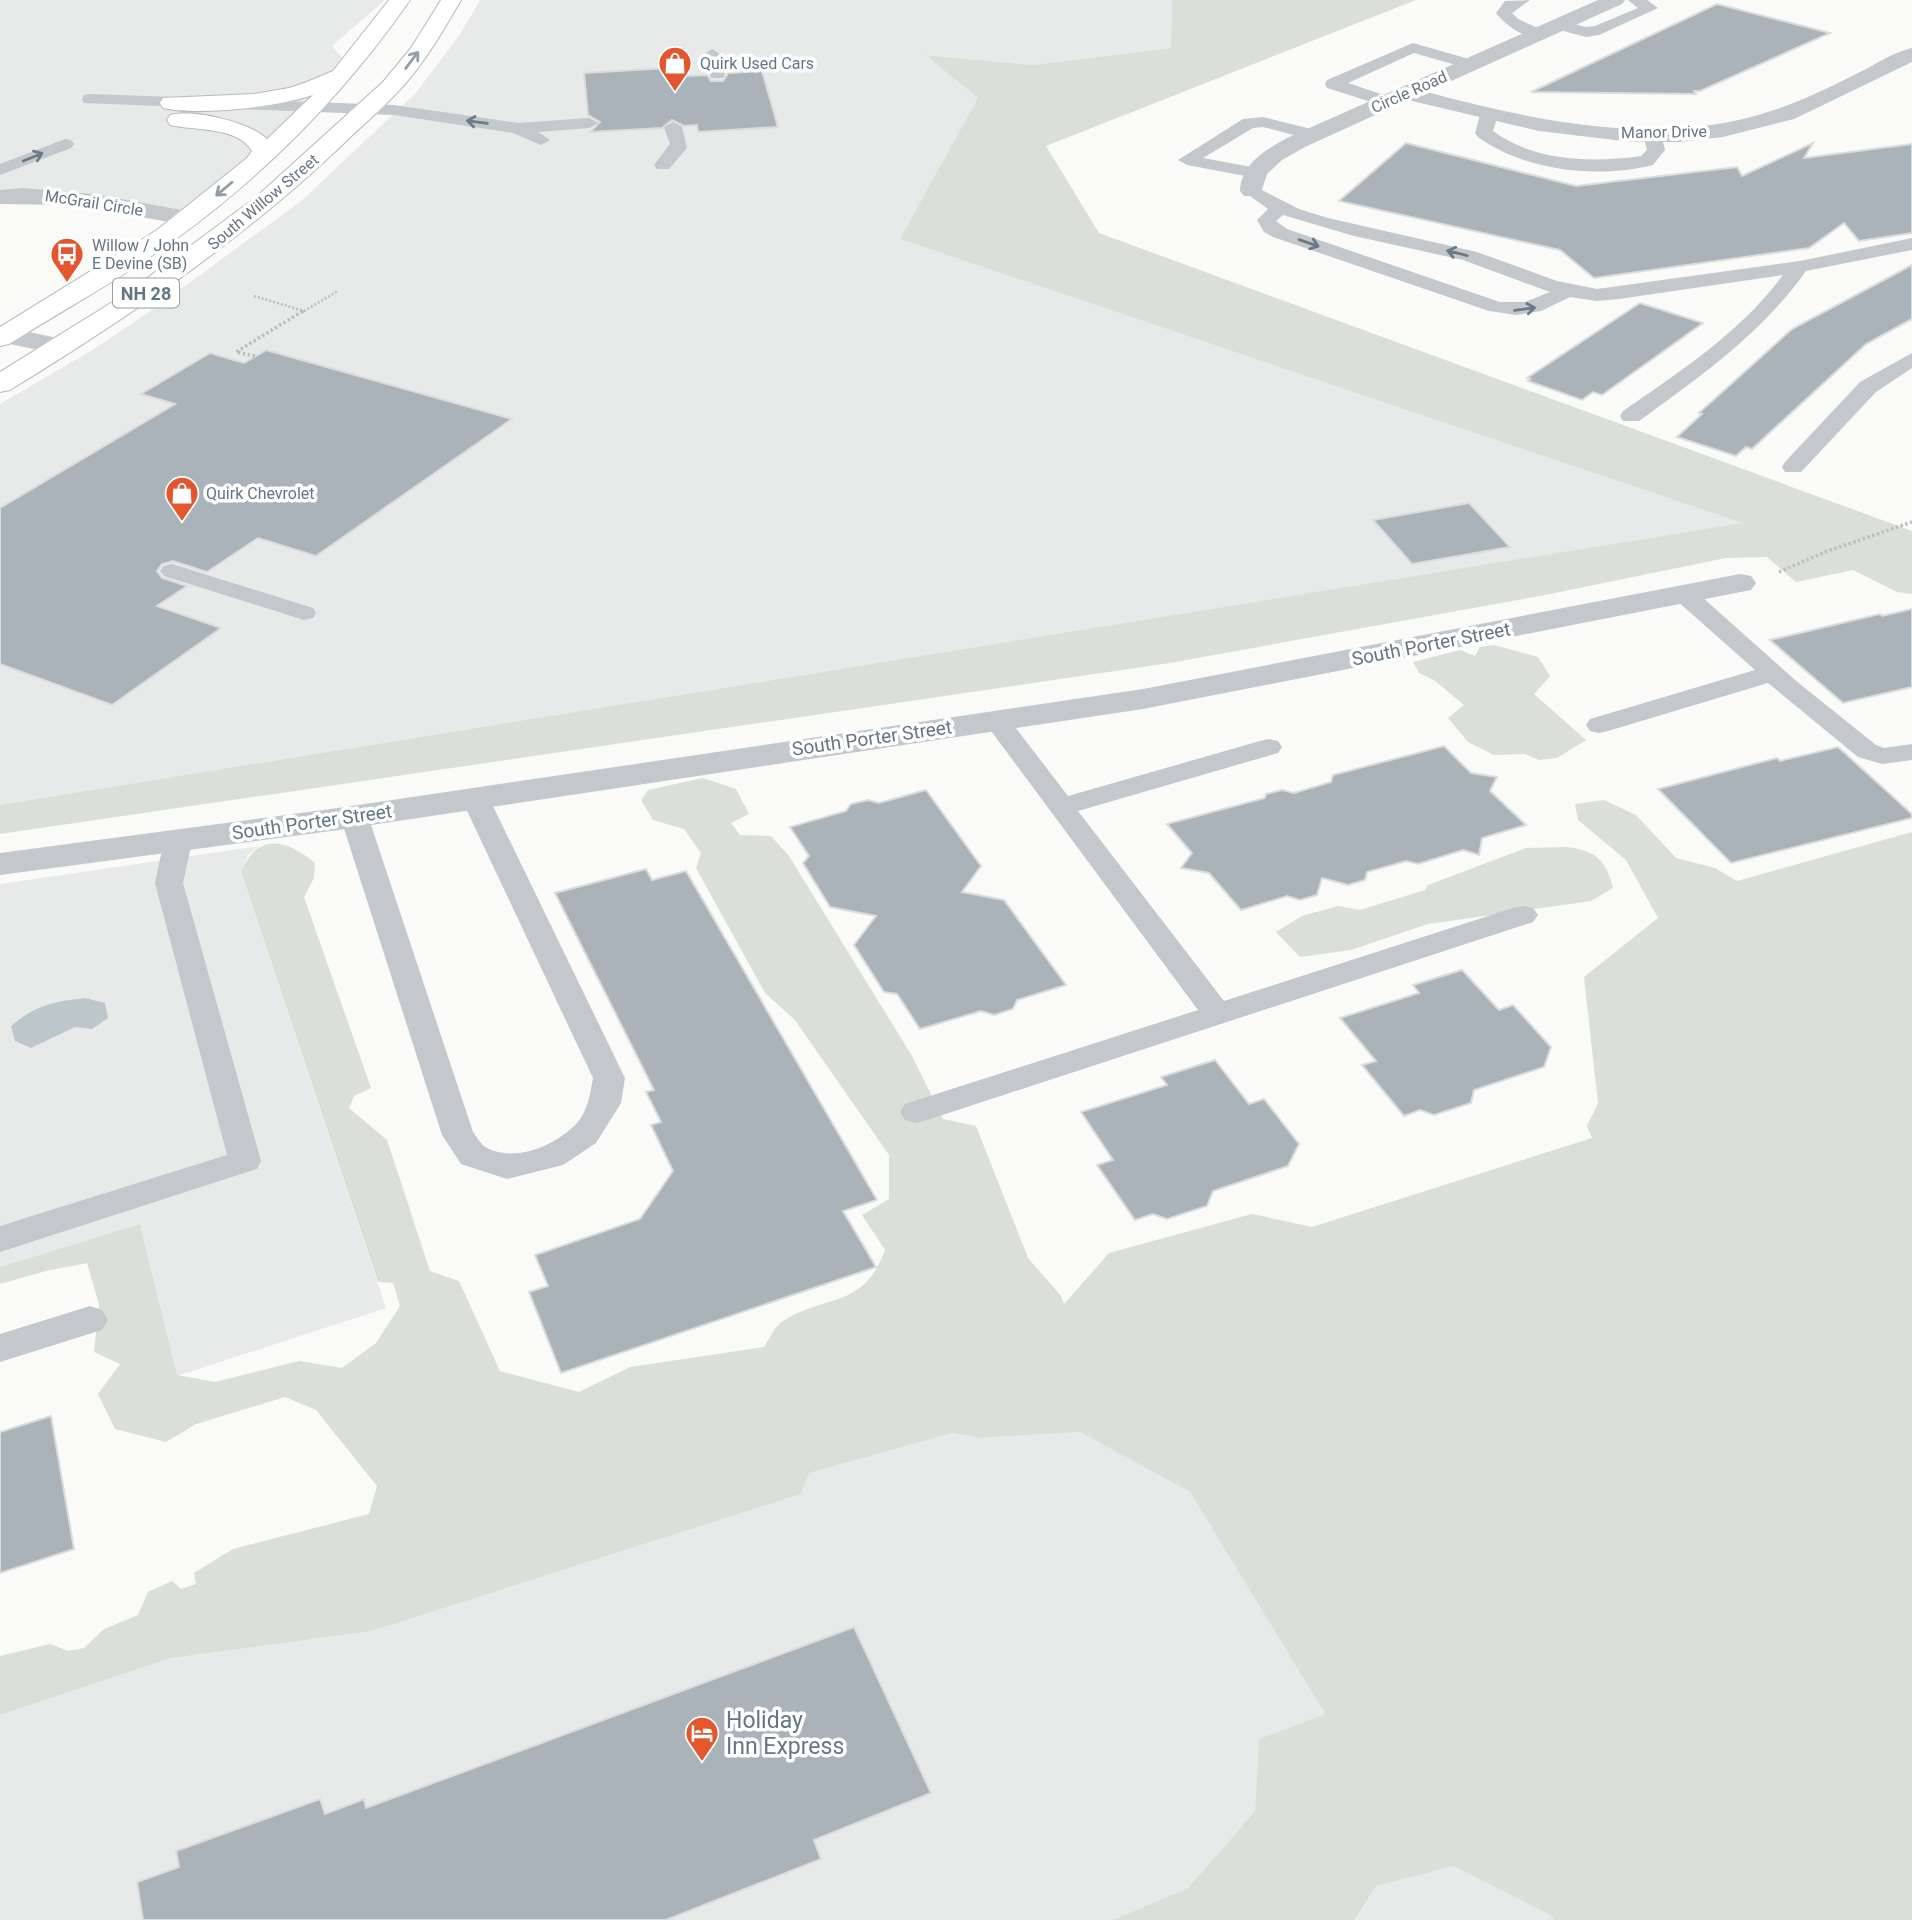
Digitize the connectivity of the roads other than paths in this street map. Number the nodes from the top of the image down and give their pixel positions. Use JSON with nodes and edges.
{"nodes":[{"id":1,"x":400,"y":0,"type":"edge"},
{"id":2,"x":451,"y":0,"type":"edge"},
{"id":3,"x":1522,"y":0,"type":"edge"},
{"id":4,"x":1615,"y":0,"type":"edge"},
{"id":5,"x":1636,"y":0,"type":"edge"},
{"id":6,"x":1548,"y":29,"type":"junction"},
{"id":7,"x":712,"y":54,"type":"dead end"},
{"id":8,"x":1912,"y":54,"type":"edge"},
{"id":9,"x":1470,"y":64,"type":"junction"},
{"id":10,"x":349,"y":66,"type":"junction"},
{"id":11,"x":717,"y":74,"type":"dead end"},
{"id":12,"x":1396,"y":97,"type":"junction"},
{"id":13,"x":310,"y":109,"type":"junction"},
{"id":14,"x":172,"y":111,"type":"junction"},
{"id":15,"x":1489,"y":116,"type":"junction"},
{"id":16,"x":363,"y":121,"type":"junction"},
{"id":17,"x":589,"y":123,"type":"dead end"},
{"id":18,"x":292,"y":126,"type":"junction"},
{"id":19,"x":673,"y":127,"type":"dead end"},
{"id":20,"x":517,"y":128,"type":"junction"},
{"id":21,"x":403,"y":129,"type":"dead end"},
{"id":22,"x":1583,"y":131,"type":"junction"},
{"id":23,"x":1652,"y":134,"type":"junction"},
{"id":24,"x":1312,"y":135,"type":"junction"},
{"id":25,"x":65,"y":144,"type":"dead end"},
{"id":26,"x":257,"y":162,"type":"junction"},
{"id":27,"x":1586,"y":163,"type":"junction"},
{"id":28,"x":663,"y":165,"type":"dead end"},
{"id":29,"x":0,"y":170,"type":"edge"},
{"id":30,"x":1254,"y":182,"type":"junction"},
{"id":31,"x":0,"y":197,"type":"edge"},
{"id":32,"x":1279,"y":209,"type":"junction"},
{"id":33,"x":187,"y":218,"type":"junction"},
{"id":34,"x":1912,"y":244,"type":"edge"},
{"id":35,"x":1799,"y":267,"type":"junction"},
{"id":36,"x":1569,"y":290,"type":"junction"},
{"id":37,"x":1,"y":336,"type":"edge"},
{"id":38,"x":63,"y":346,"type":"junction"},
{"id":39,"x":1912,"y":359,"type":"edge"},
{"id":40,"x":0,"y":384,"type":"edge"},
{"id":41,"x":1631,"y":416,"type":"dead end"},
{"id":42,"x":1793,"y":467,"type":"dead end"},
{"id":43,"x":172,"y":571,"type":"dead end"},
{"id":44,"x":1740,"y":583,"type":"road end"},
{"id":45,"x":1684,"y":594,"type":"junction"},
{"id":46,"x":304,"y":613,"type":"dead end"},
{"id":47,"x":1773,"y":673,"type":"junction"},
{"id":48,"x":996,"y":720,"type":"junction"},
{"id":49,"x":1599,"y":724,"type":"dead end"},
{"id":50,"x":1269,"y":747,"type":"dead end"},
{"id":51,"x":1912,"y":752,"type":"edge"},
{"id":52,"x":475,"y":798,"type":"junction"},
{"id":53,"x":1061,"y":807,"type":"junction"},
{"id":54,"x":354,"y":816,"type":"junction"},
{"id":55,"x":178,"y":841,"type":"junction"},
{"id":56,"x":0,"y":864,"type":"edge"},
{"id":57,"x":1524,"y":915,"type":"dead end"},
{"id":58,"x":1217,"y":1014,"type":"junction"},
{"id":59,"x":916,"y":1112,"type":"dead end"},
{"id":60,"x":0,"y":1239,"type":"edge"},
{"id":61,"x":90,"y":1320,"type":"dead end"},
{"id":62,"x":0,"y":1348,"type":"edge"}],
"edges":[{"from":1,"to":10,"type":"main road","name":"South Willow Street","number":"NH 28"},
{"from":16,"to":2,"type":"main road","name":"South Willow Street","number":"NH 28","one_way":true},
{"from":3,"to":6,"type":"lane"},
{"from":4,"to":6,"type":"street","name":"Circle Road"},
{"from":5,"to":6,"type":"lane"},
{"from":6,"to":9,"type":"street","name":"Circle Road"},
{"from":7,"to":11,"type":"lane"},
{"from":8,"to":23,"type":"street","name":"Manor Drive"},
{"from":9,"to":12,"type":"street","name":"Circle Road"},
{"from":9,"to":12,"type":"lane"},
{"from":10,"to":13,"type":"main road","name":"South Willow Street","number":"NH 28"},
{"from":10,"to":14,"type":"main road"},
{"from":12,"to":15,"type":"street","name":"Manor Drive"},
{"from":12,"to":24,"type":"street","name":"Circle Road"},
{"from":13,"to":14,"type":"lane"},
{"from":13,"to":16,"type":"lane"},
{"from":13,"to":18,"type":"main road","name":"South Willow Street","number":"NH 28"},
{"from":14,"to":18,"type":"lane"},
{"from":14,"to":26,"type":"main road"},
{"from":15,"to":22,"type":"street","name":"Manor Drive"},
{"from":15,"to":27,"type":"lane"},
{"from":16,"to":18,"type":"lane"},
{"from":20,"to":16,"type":"lane","one_way":true},
{"from":16,"to":38,"type":"main road","name":"South Willow Street","number":"NH 28"},
{"from":17,"to":20,"type":"lane"},
{"from":18,"to":26,"type":"main road","name":"South Willow Street","number":"NH 28"},
{"from":19,"to":28,"type":"lane"},
{"from":20,"to":21,"type":"lane"},
{"from":22,"to":23,"type":"street","name":"Manor Drive"},
{"from":22,"to":27,"type":"lane"},
{"from":23,"to":27,"type":"lane"},
{"from":24,"to":30,"type":"street","name":"Circle Road"},
{"from":24,"to":30,"type":"lane"},
{"from":29,"to":25,"type":"lane","one_way":true},
{"from":26,"to":33,"type":"main road","name":"South Willow Street","number":"NH 28","one_way":true},
{"from":30,"to":32,"type":"lane"},
{"from":31,"to":33,"type":"street","name":"McGrail Circle"},
{"from":36,"to":32,"type":"lane","one_way":true},
{"from":32,"to":36,"type":"lane","one_way":true},
{"from":33,"to":37,"type":"main road","name":"South Willow Street","number":"NH 28"},
{"from":34,"to":35,"type":"lane"},
{"from":35,"to":36,"type":"lane"},
{"from":35,"to":41,"type":"lane"},
{"from":37,"to":38,"type":"street"},
{"from":38,"to":40,"type":"main road","name":"South Willow Street","number":"NH 28"},
{"from":39,"to":42,"type":"lane"},
{"from":43,"to":46,"type":"lane"},
{"from":44,"to":45,"type":"street","name":"South Porter Street"},
{"from":45,"to":47,"type":"lane"},
{"from":45,"to":48,"type":"street","name":"South Porter Street"},
{"from":47,"to":49,"type":"lane"},
{"from":47,"to":51,"type":"lane"},
{"from":48,"to":52,"type":"street","name":"South Porter Street"},
{"from":48,"to":53,"type":"lane"},
{"from":50,"to":53,"type":"lane"},
{"from":52,"to":54,"type":"street","name":"South Porter Street"},
{"from":52,"to":54,"type":"lane"},
{"from":53,"to":58,"type":"lane"},
{"from":54,"to":55,"type":"street","name":"South Porter Street"},
{"from":55,"to":56,"type":"street","name":"South Porter Street"},
{"from":55,"to":60,"type":"lane"},
{"from":57,"to":58,"type":"lane"},
{"from":58,"to":59,"type":"lane"},
{"from":61,"to":62,"type":"lane"}]}
